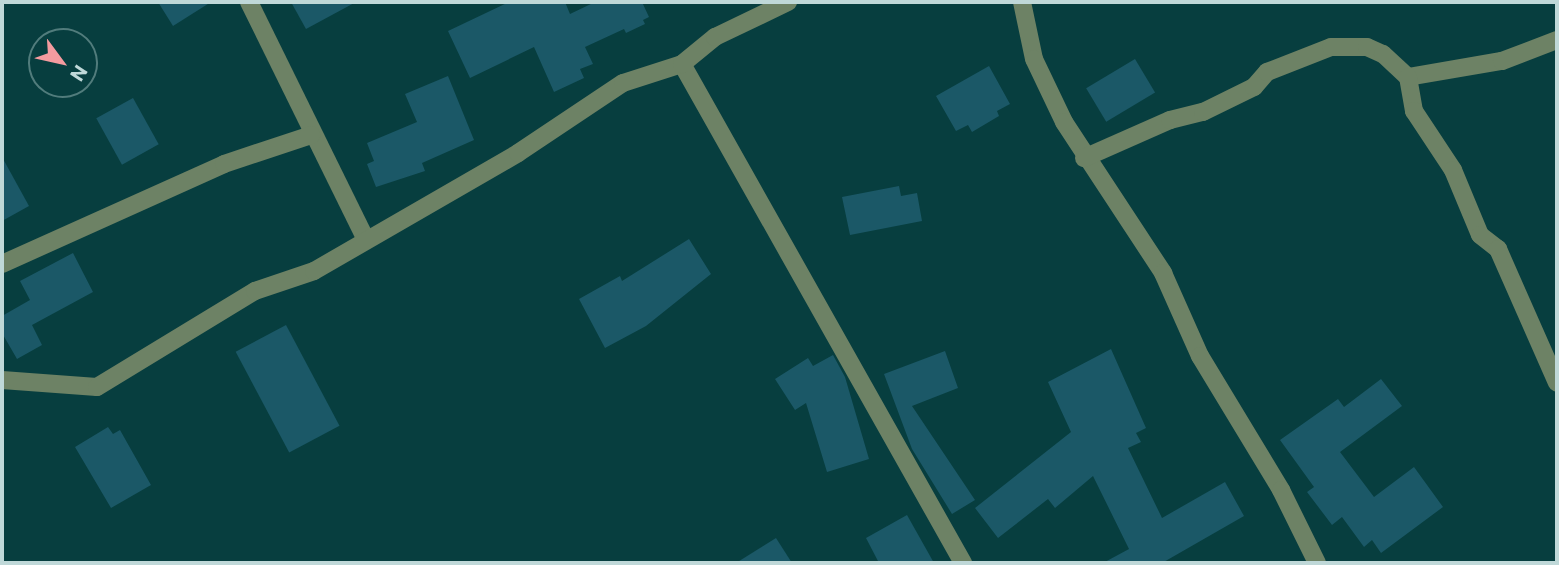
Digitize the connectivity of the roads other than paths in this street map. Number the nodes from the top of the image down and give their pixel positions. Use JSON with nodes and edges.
{"nodes":[{"id":1,"x":249,"y":2,"type":"edge"},
{"id":2,"x":788,"y":2,"type":"edge"},
{"id":3,"x":1022,"y":2,"type":"edge"},
{"id":4,"x":1557,"y":40,"type":"edge"},
{"id":5,"x":682,"y":64,"type":"junction"},
{"id":6,"x":1408,"y":77,"type":"junction"},
{"id":7,"x":311,"y":135,"type":"junction"},
{"id":8,"x":1084,"y":158,"type":"junction"},
{"id":9,"x":365,"y":238,"type":"junction"},
{"id":10,"x":2,"y":264,"type":"edge"},
{"id":11,"x":2,"y":380,"type":"edge"},
{"id":12,"x":1557,"y":383,"type":"edge"},
{"id":13,"x":963,"y":563,"type":"edge"},
{"id":14,"x":1317,"y":563,"type":"edge"}],
"edges":[{"from":1,"to":7,"type":"street"},
{"from":2,"to":5,"type":"street"},
{"from":3,"to":8,"type":"street"},
{"from":4,"to":6,"type":"street"},
{"from":5,"to":9,"type":"street"},
{"from":5,"to":13,"type":"street"},
{"from":6,"to":8,"type":"street"},
{"from":6,"to":12,"type":"street"},
{"from":7,"to":9,"type":"street"},
{"from":7,"to":10,"type":"street"},
{"from":8,"to":14,"type":"street"},
{"from":9,"to":11,"type":"street"}]}
